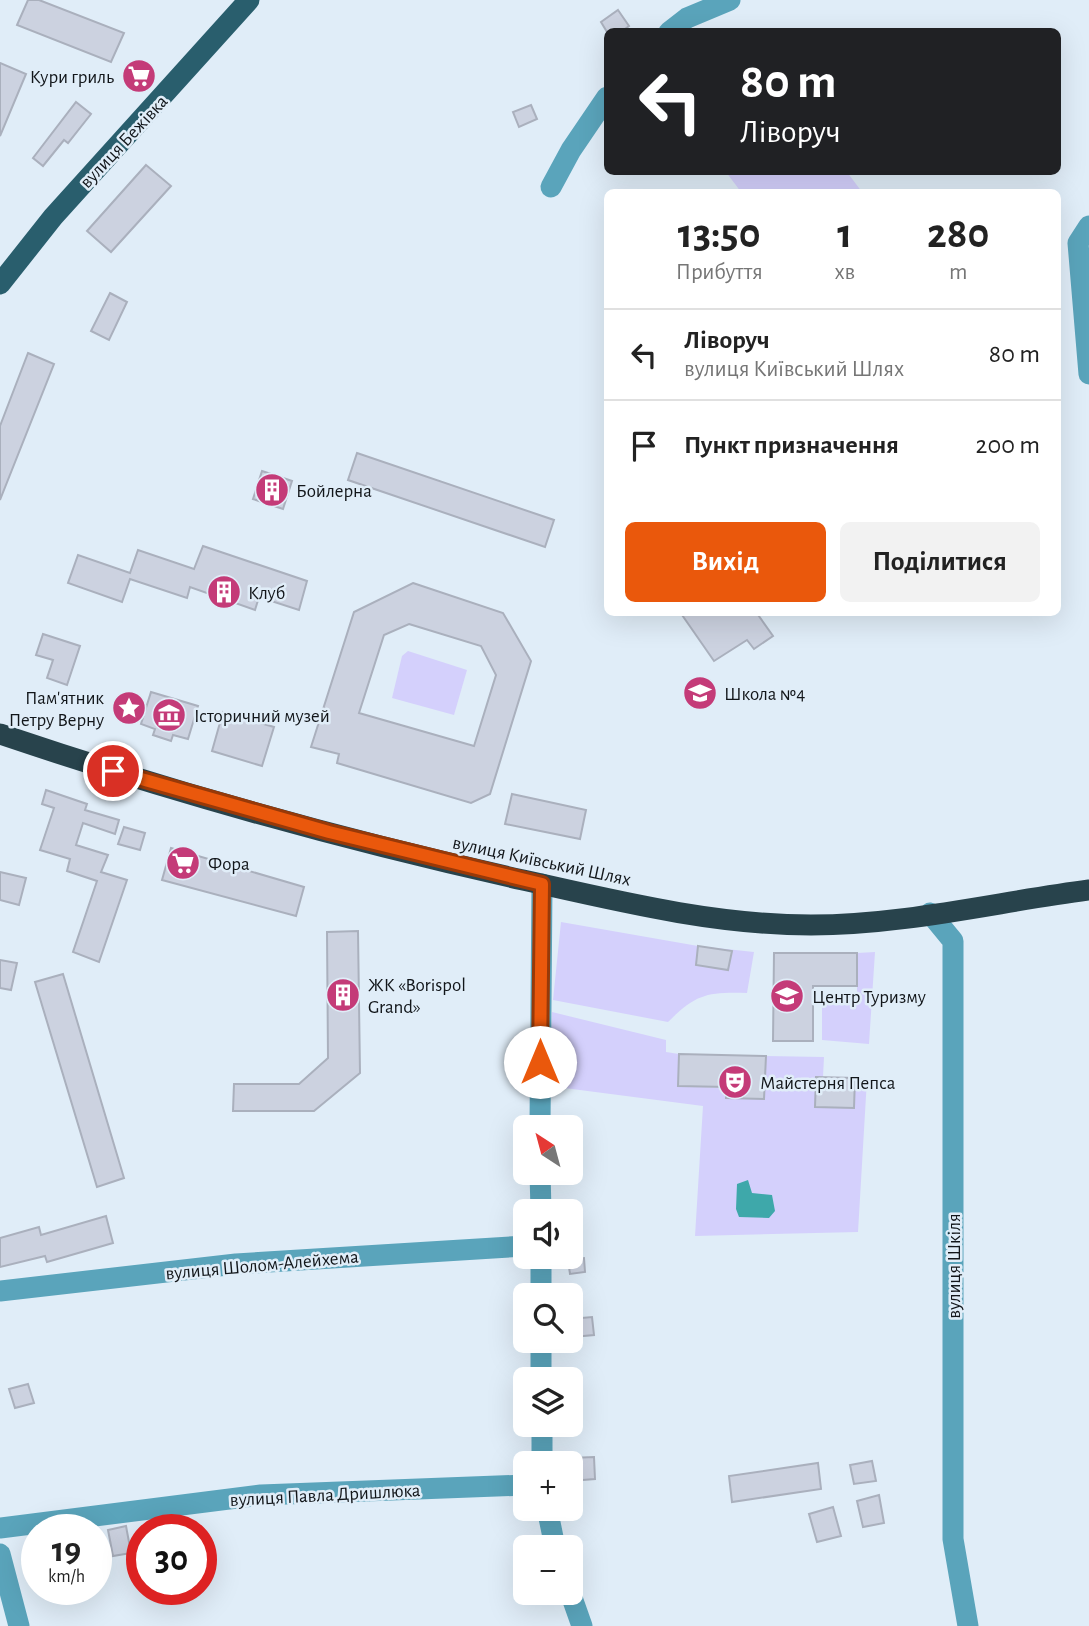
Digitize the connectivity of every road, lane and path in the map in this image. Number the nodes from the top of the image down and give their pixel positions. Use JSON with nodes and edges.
{"nodes":[{"id":1,"x":249,"y":0,"type":"edge"},
{"id":2,"x":730,"y":0,"type":"edge"},
{"id":3,"x":674,"y":28,"type":"edge"},
{"id":4,"x":604,"y":101,"type":"edge"},
{"id":5,"x":551,"y":187,"type":"dead end"},
{"id":6,"x":1089,"y":226,"type":"edge"},
{"id":7,"x":0,"y":284,"type":"edge"},
{"id":8,"x":1089,"y":374,"type":"edge"},
{"id":9,"x":0,"y":734,"type":"edge"},
{"id":10,"x":542,"y":884,"type":"junction"},
{"id":11,"x":1089,"y":890,"type":"edge"},
{"id":12,"x":930,"y":913,"type":"junction"},
{"id":13,"x":540,"y":1115,"type":"edge"},
{"id":14,"x":513,"y":1247,"type":"edge"},
{"id":15,"x":0,"y":1291,"type":"edge"},
{"id":16,"x":513,"y":1485,"type":"edge"},
{"id":17,"x":0,"y":1528,"type":"edge"},
{"id":18,"x":0,"y":1554,"type":"edge"},
{"id":19,"x":574,"y":1605,"type":"edge"},
{"id":20,"x":19,"y":1626,"type":"edge"},
{"id":21,"x":582,"y":1626,"type":"edge"},
{"id":22,"x":968,"y":1626,"type":"edge"}],
"edges":[{"from":1,"to":7,"type":"main road","name":"вулиця Бежівка"},
{"from":2,"to":3,"type":"street"},
{"from":4,"to":5,"type":"street"},
{"from":6,"to":8,"type":"street"},
{"from":9,"to":10,"type":"highway","name":"вулиця Київський Шлях"},
{"from":10,"to":12,"type":"highway","name":"вулиця Київський Шлях"},
{"from":10,"to":13,"type":"street"},
{"from":11,"to":12,"type":"highway","name":"вулиця Київський Шлях"},
{"from":12,"to":22,"type":"street","name":"вулиця Шкіля"},
{"from":14,"to":15,"type":"street","name":"вулиця Шолом-Алейхема"},
{"from":16,"to":17,"type":"street","name":"вулиця Павла Дришлюка"},
{"from":18,"to":20,"type":"street"},
{"from":19,"to":21,"type":"street"}]}
